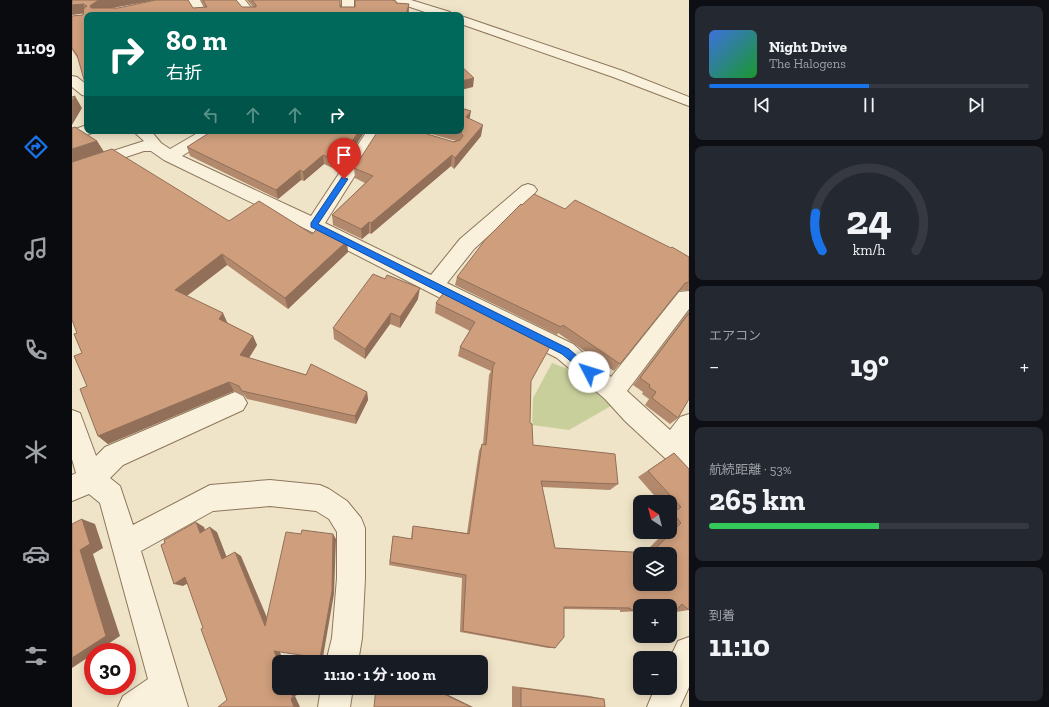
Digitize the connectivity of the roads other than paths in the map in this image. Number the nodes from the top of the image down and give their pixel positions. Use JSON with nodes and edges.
{"nodes":[{"id":1,"x":194,"y":0,"type":"edge"},
{"id":2,"x":239,"y":0,"type":"edge"},
{"id":3,"x":348,"y":0,"type":"edge"},
{"id":4,"x":399,"y":0,"type":"edge"},
{"id":5,"x":200,"y":12,"type":"edge"},
{"id":6,"x":249,"y":12,"type":"edge"},
{"id":7,"x":348,"y":12,"type":"edge"},
{"id":8,"x":437,"y":12,"type":"edge"},
{"id":9,"x":464,"y":21,"type":"edge"},
{"id":10,"x":72,"y":80,"type":"edge"},
{"id":11,"x":84,"y":90,"type":"edge"},
{"id":12,"x":689,"y":102,"type":"edge"},
{"id":13,"x":84,"y":131,"type":"edge"},
{"id":14,"x":192,"y":134,"type":"edge"},
{"id":15,"x":373,"y":134,"type":"edge"},
{"id":16,"x":72,"y":136,"type":"edge"},
{"id":17,"x":153,"y":140,"type":"edge"},
{"id":18,"x":74,"y":167,"type":"edge"},
{"id":19,"x":528,"y":190,"type":"dead end"},
{"id":20,"x":314,"y":225,"type":"junction"},
{"id":21,"x":434,"y":285,"type":"junction"},
{"id":22,"x":689,"y":300,"type":"edge"},
{"id":23,"x":613,"y":392,"type":"junction"},
{"id":24,"x":235,"y":403,"type":"dead end"},
{"id":25,"x":72,"y":421,"type":"edge"},
{"id":26,"x":689,"y":425,"type":"edge"},
{"id":27,"x":681,"y":455,"type":"edge"},
{"id":28,"x":82,"y":484,"type":"edge"},
{"id":29,"x":126,"y":544,"type":"junction"},
{"id":30,"x":689,"y":652,"type":"edge"},
{"id":31,"x":343,"y":655,"type":"edge"},
{"id":32,"x":337,"y":695,"type":"edge"},
{"id":33,"x":169,"y":697,"type":"edge"},
{"id":34,"x":134,"y":707,"type":"edge"},
{"id":35,"x":334,"y":707,"type":"edge"},
{"id":36,"x":663,"y":707,"type":"edge"}],
"edges":[{"from":1,"to":5,"type":"street"},
{"from":2,"to":6,"type":"street"},
{"from":3,"to":7,"type":"street"},
{"from":4,"to":8,"type":"street"},
{"from":9,"to":12,"type":"street"},
{"from":10,"to":11,"type":"street"},
{"from":13,"to":16,"type":"street"},
{"from":14,"to":17,"type":"street"},
{"from":15,"to":20,"type":"street"},
{"from":17,"to":18,"type":"street"},
{"from":17,"to":20,"type":"street"},
{"from":19,"to":21,"type":"street"},
{"from":20,"to":21,"type":"street"},
{"from":21,"to":23,"type":"street"},
{"from":22,"to":23,"type":"street"},
{"from":23,"to":27,"type":"street"},
{"from":24,"to":28,"type":"street"},
{"from":25,"to":28,"type":"street"},
{"from":26,"to":27,"type":"street"},
{"from":28,"to":29,"type":"street"},
{"from":29,"to":31,"type":"street"},
{"from":29,"to":33,"type":"street"},
{"from":30,"to":36,"type":"street"},
{"from":32,"to":35,"type":"street"},
{"from":33,"to":34,"type":"street"}]}
